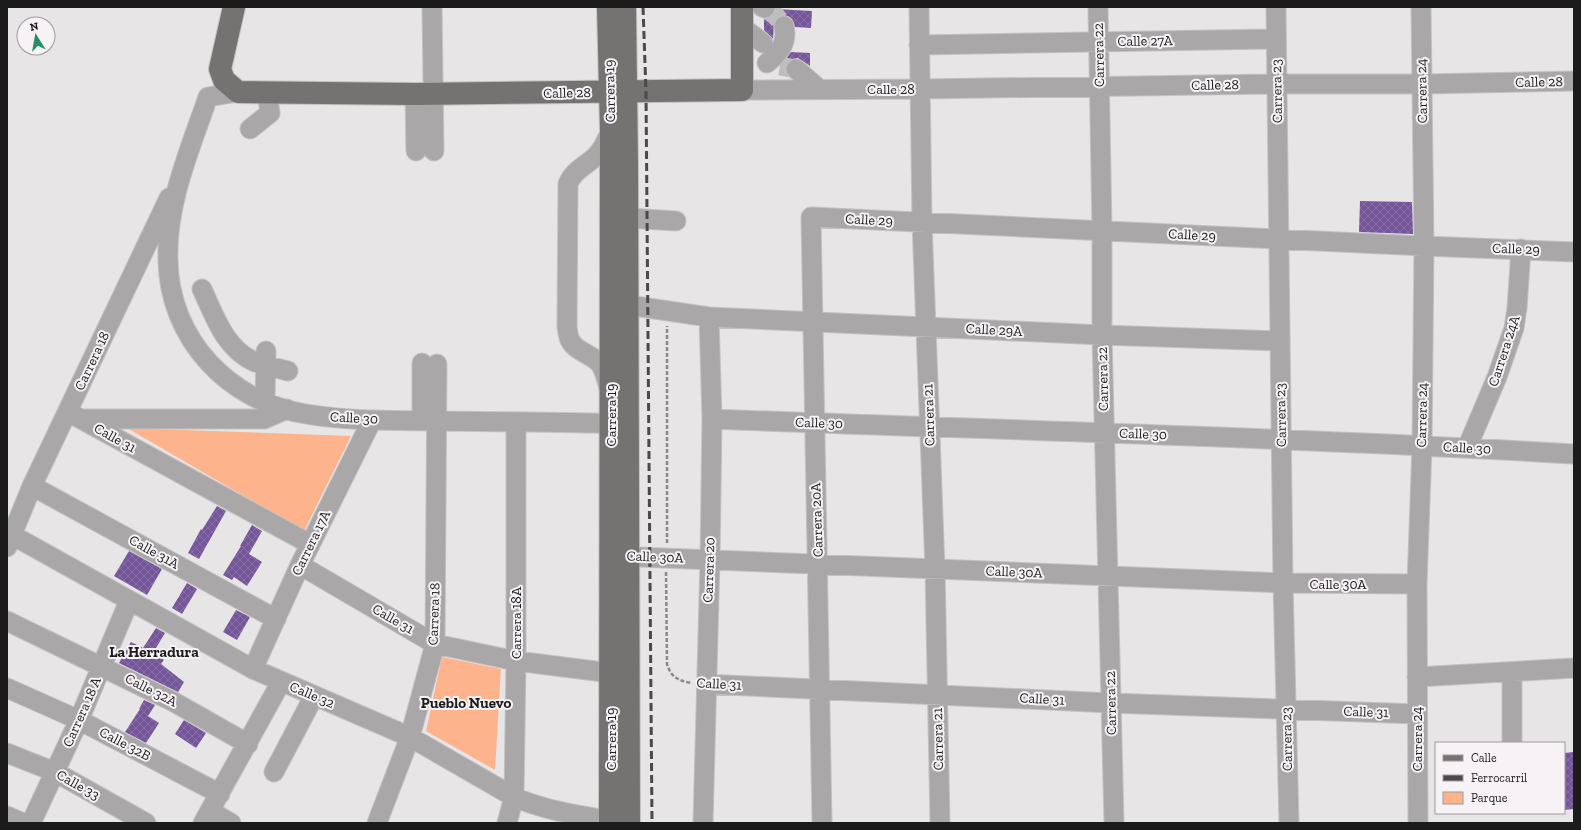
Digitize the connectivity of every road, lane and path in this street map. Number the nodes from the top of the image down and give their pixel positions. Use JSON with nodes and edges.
{"nodes":[{"id":1,"x":234,"y":7,"type":"edge"},
{"id":2,"x":432,"y":7,"type":"edge"},
{"id":3,"x":608,"y":7,"type":"edge"},
{"id":4,"x":625,"y":7,"type":"edge"},
{"id":5,"x":918,"y":7,"type":"edge"},
{"id":6,"x":1098,"y":7,"type":"edge"},
{"id":7,"x":1276,"y":7,"type":"edge"},
{"id":8,"x":1421,"y":7,"type":"edge"},
{"id":9,"x":742,"y":17,"type":"edge"},
{"id":10,"x":784,"y":26,"type":"dead end"},
{"id":11,"x":1276,"y":39,"type":"junction"},
{"id":12,"x":1099,"y":42,"type":"junction"},
{"id":13,"x":919,"y":45,"type":"junction"},
{"id":14,"x":742,"y":58,"type":"junction"},
{"id":15,"x":775,"y":59,"type":"junction"},
{"id":16,"x":1574,"y":81,"type":"edge"},
{"id":17,"x":1277,"y":84,"type":"junction"},
{"id":18,"x":1422,"y":84,"type":"junction"},
{"id":19,"x":742,"y":85,"type":"junction"},
{"id":20,"x":1100,"y":87,"type":"junction"},
{"id":21,"x":919,"y":89,"type":"junction"},
{"id":22,"x":820,"y":90,"type":"junction"},
{"id":23,"x":238,"y":92,"type":"junction"},
{"id":24,"x":267,"y":92,"type":"junction"},
{"id":25,"x":618,"y":92,"type":"junction"},
{"id":26,"x":424,"y":93,"type":"junction"},
{"id":27,"x":250,"y":129,"type":"dead end"},
{"id":28,"x":611,"y":130,"type":"junction"},
{"id":29,"x":425,"y":151,"type":"dead end"},
{"id":30,"x":180,"y":176,"type":"junction"},
{"id":31,"x":811,"y":217,"type":"joint"},
{"id":32,"x":628,"y":218,"type":"junction"},
{"id":33,"x":676,"y":221,"type":"dead end"},
{"id":34,"x":922,"y":222,"type":"junction"},
{"id":35,"x":1102,"y":231,"type":"junction"},
{"id":36,"x":1278,"y":239,"type":"junction"},
{"id":37,"x":1424,"y":246,"type":"junction"},
{"id":38,"x":1521,"y":249,"type":"junction"},
{"id":39,"x":1574,"y":252,"type":"edge"},
{"id":40,"x":202,"y":289,"type":"dead end"},
{"id":41,"x":628,"y":305,"type":"junction"},
{"id":42,"x":708,"y":317,"type":"junction"},
{"id":43,"x":667,"y":320,"type":"dead end"},
{"id":44,"x":812,"y":322,"type":"junction"},
{"id":45,"x":927,"y":327,"type":"junction"},
{"id":46,"x":1102,"y":335,"type":"junction"},
{"id":47,"x":1280,"y":341,"type":"junction"},
{"id":48,"x":266,"y":358,"type":"junction"},
{"id":49,"x":429,"y":364,"type":"dead end"},
{"id":50,"x":288,"y":371,"type":"dead end"},
{"id":51,"x":612,"y":399,"type":"junction"},
{"id":52,"x":265,"y":402,"type":"junction"},
{"id":53,"x":287,"y":409,"type":"junction"},
{"id":54,"x":75,"y":415,"type":"junction"},
{"id":55,"x":712,"y":419,"type":"junction"},
{"id":56,"x":372,"y":420,"type":"junction"},
{"id":57,"x":429,"y":421,"type":"junction"},
{"id":58,"x":516,"y":422,"type":"junction"},
{"id":59,"x":814,"y":423,"type":"junction"},
{"id":60,"x":620,"y":424,"type":"junction"},
{"id":61,"x":930,"y":427,"type":"junction"},
{"id":62,"x":1104,"y":433,"type":"junction"},
{"id":63,"x":1281,"y":440,"type":"junction"},
{"id":64,"x":1422,"y":446,"type":"junction"},
{"id":65,"x":1468,"y":448,"type":"junction"},
{"id":66,"x":1574,"y":454,"type":"edge"},
{"id":67,"x":32,"y":486,"type":"junction"},
{"id":68,"x":9,"y":541,"type":"edge"},
{"id":69,"x":310,"y":544,"type":"junction"},
{"id":70,"x":620,"y":556,"type":"junction"},
{"id":71,"x":667,"y":557,"type":"junction"},
{"id":72,"x":710,"y":560,"type":"junction"},
{"id":73,"x":818,"y":564,"type":"junction"},
{"id":74,"x":300,"y":565,"type":"junction"},
{"id":75,"x":935,"y":569,"type":"junction"},
{"id":76,"x":1109,"y":576,"type":"junction"},
{"id":77,"x":1283,"y":584,"type":"junction"},
{"id":78,"x":1417,"y":584,"type":"junction"},
{"id":79,"x":130,"y":601,"type":"junction"},
{"id":80,"x":276,"y":619,"type":"junction"},
{"id":81,"x":7,"y":621,"type":"edge"},
{"id":82,"x":435,"y":644,"type":"junction"},
{"id":83,"x":516,"y":661,"type":"junction"},
{"id":84,"x":102,"y":666,"type":"junction"},
{"id":85,"x":1574,"y":668,"type":"edge"},
{"id":86,"x":252,"y":669,"type":"junction"},
{"id":87,"x":1512,"y":672,"type":"junction"},
{"id":88,"x":611,"y":673,"type":"junction"},
{"id":89,"x":1418,"y":677,"type":"junction"},
{"id":90,"x":282,"y":682,"type":"junction"},
{"id":91,"x":706,"y":684,"type":"junction"},
{"id":92,"x":7,"y":688,"type":"edge"},
{"id":93,"x":819,"y":688,"type":"junction"},
{"id":94,"x":938,"y":694,"type":"junction"},
{"id":95,"x":314,"y":696,"type":"junction"},
{"id":96,"x":1111,"y":703,"type":"junction"},
{"id":97,"x":1286,"y":709,"type":"junction"},
{"id":98,"x":1417,"y":714,"type":"junction"},
{"id":99,"x":79,"y":720,"type":"junction"},
{"id":100,"x":410,"y":737,"type":"junction"},
{"id":101,"x":1512,"y":742,"type":"edge"},
{"id":102,"x":248,"y":744,"type":"junction"},
{"id":103,"x":7,"y":753,"type":"edge"},
{"id":104,"x":55,"y":772,"type":"junction"},
{"id":105,"x":274,"y":772,"type":"dead end"},
{"id":106,"x":220,"y":794,"type":"junction"},
{"id":107,"x":514,"y":797,"type":"junction"},
{"id":108,"x":7,"y":816,"type":"edge"},
{"id":109,"x":207,"y":817,"type":"edge"},
{"id":110,"x":618,"y":822,"type":"edge"},
{"id":111,"x":23,"y":823,"type":"edge"},
{"id":112,"x":31,"y":823,"type":"edge"},
{"id":113,"x":146,"y":823,"type":"edge"},
{"id":114,"x":231,"y":823,"type":"edge"},
{"id":115,"x":377,"y":823,"type":"edge"},
{"id":116,"x":507,"y":823,"type":"edge"},
{"id":117,"x":703,"y":823,"type":"edge"},
{"id":118,"x":822,"y":823,"type":"edge"},
{"id":119,"x":940,"y":823,"type":"edge"},
{"id":120,"x":1114,"y":823,"type":"edge"},
{"id":121,"x":1289,"y":823,"type":"edge"},
{"id":122,"x":1418,"y":823,"type":"edge"}],
"edges":[{"from":1,"to":23,"type":"main road"},
{"from":2,"to":26,"type":"street"},
{"from":3,"to":25,"type":"main road","name":"Carrera 19"},
{"from":4,"to":25,"type":"main road","name":"Carrera 19"},
{"from":5,"to":13,"type":"street","name":"Carrera 21"},
{"from":6,"to":12,"type":"street","name":"Carrera 22"},
{"from":7,"to":11,"type":"street","name":"Carrera 23"},
{"from":8,"to":18,"type":"street","name":"Carrera 24"},
{"from":9,"to":14,"type":"main road"},
{"from":9,"to":15,"type":"street"},
{"from":10,"to":15,"type":"street"},
{"from":11,"to":12,"type":"street","name":"Calle 27A"},
{"from":11,"to":17,"type":"street","name":"Carrera 23"},
{"from":12,"to":13,"type":"street","name":"Calle 27A"},
{"from":12,"to":20,"type":"street","name":"Carrera 22"},
{"from":13,"to":21,"type":"street","name":"Carrera 21"},
{"from":14,"to":15,"type":"street"},
{"from":14,"to":19,"type":"main road"},
{"from":15,"to":19,"type":"street"},
{"from":15,"to":22,"type":"street"},
{"from":16,"to":18,"type":"street","name":"Calle 28"},
{"from":17,"to":18,"type":"street","name":"Calle 28"},
{"from":17,"to":20,"type":"street","name":"Calle 28"},
{"from":17,"to":36,"type":"street","name":"Carrera 23"},
{"from":18,"to":37,"type":"street","name":"Carrera 24"},
{"from":19,"to":22,"type":"street","name":"Calle 28"},
{"from":19,"to":25,"type":"main road","name":"Calle 28"},
{"from":20,"to":21,"type":"street","name":"Calle 28"},
{"from":20,"to":35,"type":"street","name":"Carrera 22"},
{"from":21,"to":22,"type":"street","name":"Calle 28"},
{"from":21,"to":34,"type":"street","name":"Carrera 21"},
{"from":23,"to":24,"type":"main road","name":"Calle 28"},
{"from":23,"to":30,"type":"street"},
{"from":24,"to":26,"type":"main road","name":"Calle 28"},
{"from":24,"to":27,"type":"street"},
{"from":25,"to":26,"type":"main road","name":"Calle 28"},
{"from":25,"to":28,"type":"main road","name":"Carrera 19"},
{"from":25,"to":32,"type":"main road","name":"Carrera 19"},
{"from":26,"to":29,"type":"street"},
{"from":28,"to":51,"type":"main road","name":"Carrera 19"},
{"from":28,"to":51,"type":"street"},
{"from":30,"to":52,"type":"street","name":"Calle 30"},
{"from":30,"to":54,"type":"street","name":"Carrera 18"},
{"from":31,"to":34,"type":"street","name":"Calle 29"},
{"from":31,"to":44,"type":"street","name":"Carrera 20A"},
{"from":32,"to":33,"type":"street"},
{"from":32,"to":41,"type":"main road","name":"Carrera 19"},
{"from":34,"to":35,"type":"street","name":"Calle 29"},
{"from":34,"to":45,"type":"street","name":"Carrera 21"},
{"from":35,"to":36,"type":"street","name":"Calle 29"},
{"from":35,"to":46,"type":"street","name":"Carrera 22"},
{"from":36,"to":37,"type":"street","name":"Calle 29"},
{"from":36,"to":47,"type":"street","name":"Carrera 23"},
{"from":37,"to":38,"type":"street","name":"Calle 29"},
{"from":37,"to":64,"type":"street","name":"Carrera 24"},
{"from":38,"to":39,"type":"street","name":"Calle 29"},
{"from":38,"to":65,"type":"street","name":"Carrera 24A"},
{"from":40,"to":48,"type":"street"},
{"from":41,"to":42,"type":"street","name":"Calle 29A"},
{"from":41,"to":60,"type":"main road","name":"Carrera 19"},
{"from":42,"to":44,"type":"street","name":"Calle 29A"},
{"from":42,"to":55,"type":"street","name":"Carrera 20"},
{"from":43,"to":71,"type":"path"},
{"from":44,"to":45,"type":"street","name":"Calle 29A"},
{"from":44,"to":59,"type":"street","name":"Carrera 20A"},
{"from":45,"to":46,"type":"street","name":"Calle 29A"},
{"from":45,"to":61,"type":"street","name":"Carrera 21"},
{"from":46,"to":47,"type":"street","name":"Calle 29A"},
{"from":46,"to":62,"type":"street","name":"Carrera 22"},
{"from":47,"to":63,"type":"street","name":"Carrera 23"},
{"from":48,"to":50,"type":"street"},
{"from":48,"to":52,"type":"street"},
{"from":49,"to":57,"type":"street","name":"Carrera 18"},
{"from":51,"to":60,"type":"main road","name":"Carrera 19"},
{"from":52,"to":53,"type":"street","name":"Calle 30"},
{"from":53,"to":54,"type":"street"},
{"from":53,"to":56,"type":"street","name":"Calle 30"},
{"from":54,"to":67,"type":"street","name":"Carrera 18"},
{"from":54,"to":69,"type":"street","name":"Calle 31"},
{"from":55,"to":59,"type":"street","name":"Calle 30"},
{"from":55,"to":72,"type":"street","name":"Carrera 20"},
{"from":56,"to":57,"type":"street","name":"Calle 30"},
{"from":56,"to":69,"type":"street","name":"Carrera 17A"},
{"from":57,"to":58,"type":"street","name":"Calle 30"},
{"from":57,"to":82,"type":"street","name":"Carrera 18"},
{"from":58,"to":60,"type":"street","name":"Calle 30"},
{"from":58,"to":83,"type":"street","name":"Carrera 18A"},
{"from":59,"to":61,"type":"street","name":"Calle 30"},
{"from":59,"to":73,"type":"street","name":"Carrera 20A"},
{"from":60,"to":70,"type":"main road","name":"Carrera 19"},
{"from":61,"to":62,"type":"street","name":"Calle 30"},
{"from":61,"to":75,"type":"street","name":"Carrera 21"},
{"from":62,"to":63,"type":"street","name":"Calle 30"},
{"from":62,"to":76,"type":"street","name":"Carrera 22"},
{"from":63,"to":64,"type":"street","name":"Calle 30"},
{"from":63,"to":77,"type":"street","name":"Carrera 23"},
{"from":64,"to":65,"type":"street","name":"Calle 30"},
{"from":64,"to":78,"type":"street","name":"Carrera 24"},
{"from":65,"to":66,"type":"street","name":"Calle 30"},
{"from":67,"to":68,"type":"street","name":"Carrera 18"},
{"from":67,"to":80,"type":"street","name":"Calle 31A"},
{"from":68,"to":79,"type":"street","name":"Calle 32"},
{"from":69,"to":74,"type":"street","name":"Carrera 17A"},
{"from":70,"to":71,"type":"street","name":"Calle 30A"},
{"from":70,"to":88,"type":"main road","name":"Carrera 19"},
{"from":70,"to":110,"type":"main road","name":"Carrera 19"},
{"from":71,"to":72,"type":"street","name":"Calle 30A"},
{"from":71,"to":91,"type":"path","name":"Calle 31"},
{"from":72,"to":73,"type":"street","name":"Calle 30A"},
{"from":72,"to":91,"type":"street","name":"Carrera 20"},
{"from":73,"to":75,"type":"street","name":"Calle 30A"},
{"from":73,"to":93,"type":"street","name":"Carrera 20A"},
{"from":74,"to":80,"type":"street","name":"Carrera 17A"},
{"from":74,"to":82,"type":"street","name":"Calle 31"},
{"from":75,"to":76,"type":"street","name":"Calle 30A"},
{"from":75,"to":94,"type":"street","name":"Carrera 21"},
{"from":76,"to":77,"type":"street","name":"Calle 30A"},
{"from":76,"to":96,"type":"street","name":"Carrera 22"},
{"from":77,"to":78,"type":"street","name":"Calle 30A"},
{"from":77,"to":97,"type":"street","name":"Carrera 23"},
{"from":78,"to":89,"type":"street","name":"Carrera 24"},
{"from":79,"to":84,"type":"street","name":"Carrera 18 A"},
{"from":79,"to":86,"type":"street","name":"Calle 32"},
{"from":80,"to":86,"type":"street","name":"Carrera 17A"},
{"from":81,"to":84,"type":"street","name":"Calle 32A"},
{"from":82,"to":83,"type":"street","name":"Calle 31"},
{"from":82,"to":100,"type":"street","name":"Carrera 18"},
{"from":83,"to":88,"type":"street","name":"Calle 31"},
{"from":83,"to":107,"type":"street","name":"Carrera 18A"},
{"from":84,"to":99,"type":"street","name":"Carrera 18 A"},
{"from":84,"to":102,"type":"street","name":"Calle 32A"},
{"from":85,"to":87,"type":"street"},
{"from":86,"to":90,"type":"street","name":"Calle 32"},
{"from":87,"to":89,"type":"street"},
{"from":87,"to":101,"type":"street"},
{"from":88,"to":110,"type":"main road","name":"Carrera 19"},
{"from":89,"to":98,"type":"street","name":"Carrera 24"},
{"from":90,"to":95,"type":"street","name":"Calle 32"},
{"from":90,"to":102,"type":"street"},
{"from":91,"to":93,"type":"street","name":"Calle 31"},
{"from":91,"to":117,"type":"street","name":"Carrera 20"},
{"from":92,"to":99,"type":"street","name":"Calle 32B"},
{"from":93,"to":94,"type":"street","name":"Calle 31"},
{"from":93,"to":118,"type":"street","name":"Carrera 20A"},
{"from":94,"to":96,"type":"street","name":"Calle 31"},
{"from":94,"to":119,"type":"street","name":"Carrera 21"},
{"from":95,"to":100,"type":"street","name":"Calle 32"},
{"from":95,"to":105,"type":"street"},
{"from":96,"to":97,"type":"street","name":"Calle 31"},
{"from":96,"to":120,"type":"street","name":"Carrera 22"},
{"from":97,"to":98,"type":"street","name":"Calle 31"},
{"from":97,"to":121,"type":"street","name":"Carrera 23"},
{"from":98,"to":122,"type":"street","name":"Carrera 24"},
{"from":99,"to":104,"type":"street","name":"Carrera 18 A"},
{"from":99,"to":106,"type":"street","name":"Calle 32B"},
{"from":100,"to":107,"type":"street","name":"Calle 32"},
{"from":100,"to":115,"type":"street","name":"Carrera 18"},
{"from":102,"to":106,"type":"street"},
{"from":103,"to":104,"type":"street","name":"Calle 33"},
{"from":104,"to":112,"type":"street","name":"Carrera 18 A"},
{"from":104,"to":113,"type":"street","name":"Calle 33"},
{"from":106,"to":109,"type":"street"},
{"from":107,"to":110,"type":"street","name":"Calle 32"},
{"from":107,"to":116,"type":"street","name":"Carrera 18A"},
{"from":108,"to":111,"type":"street"},
{"from":109,"to":114,"type":"street"}]}
